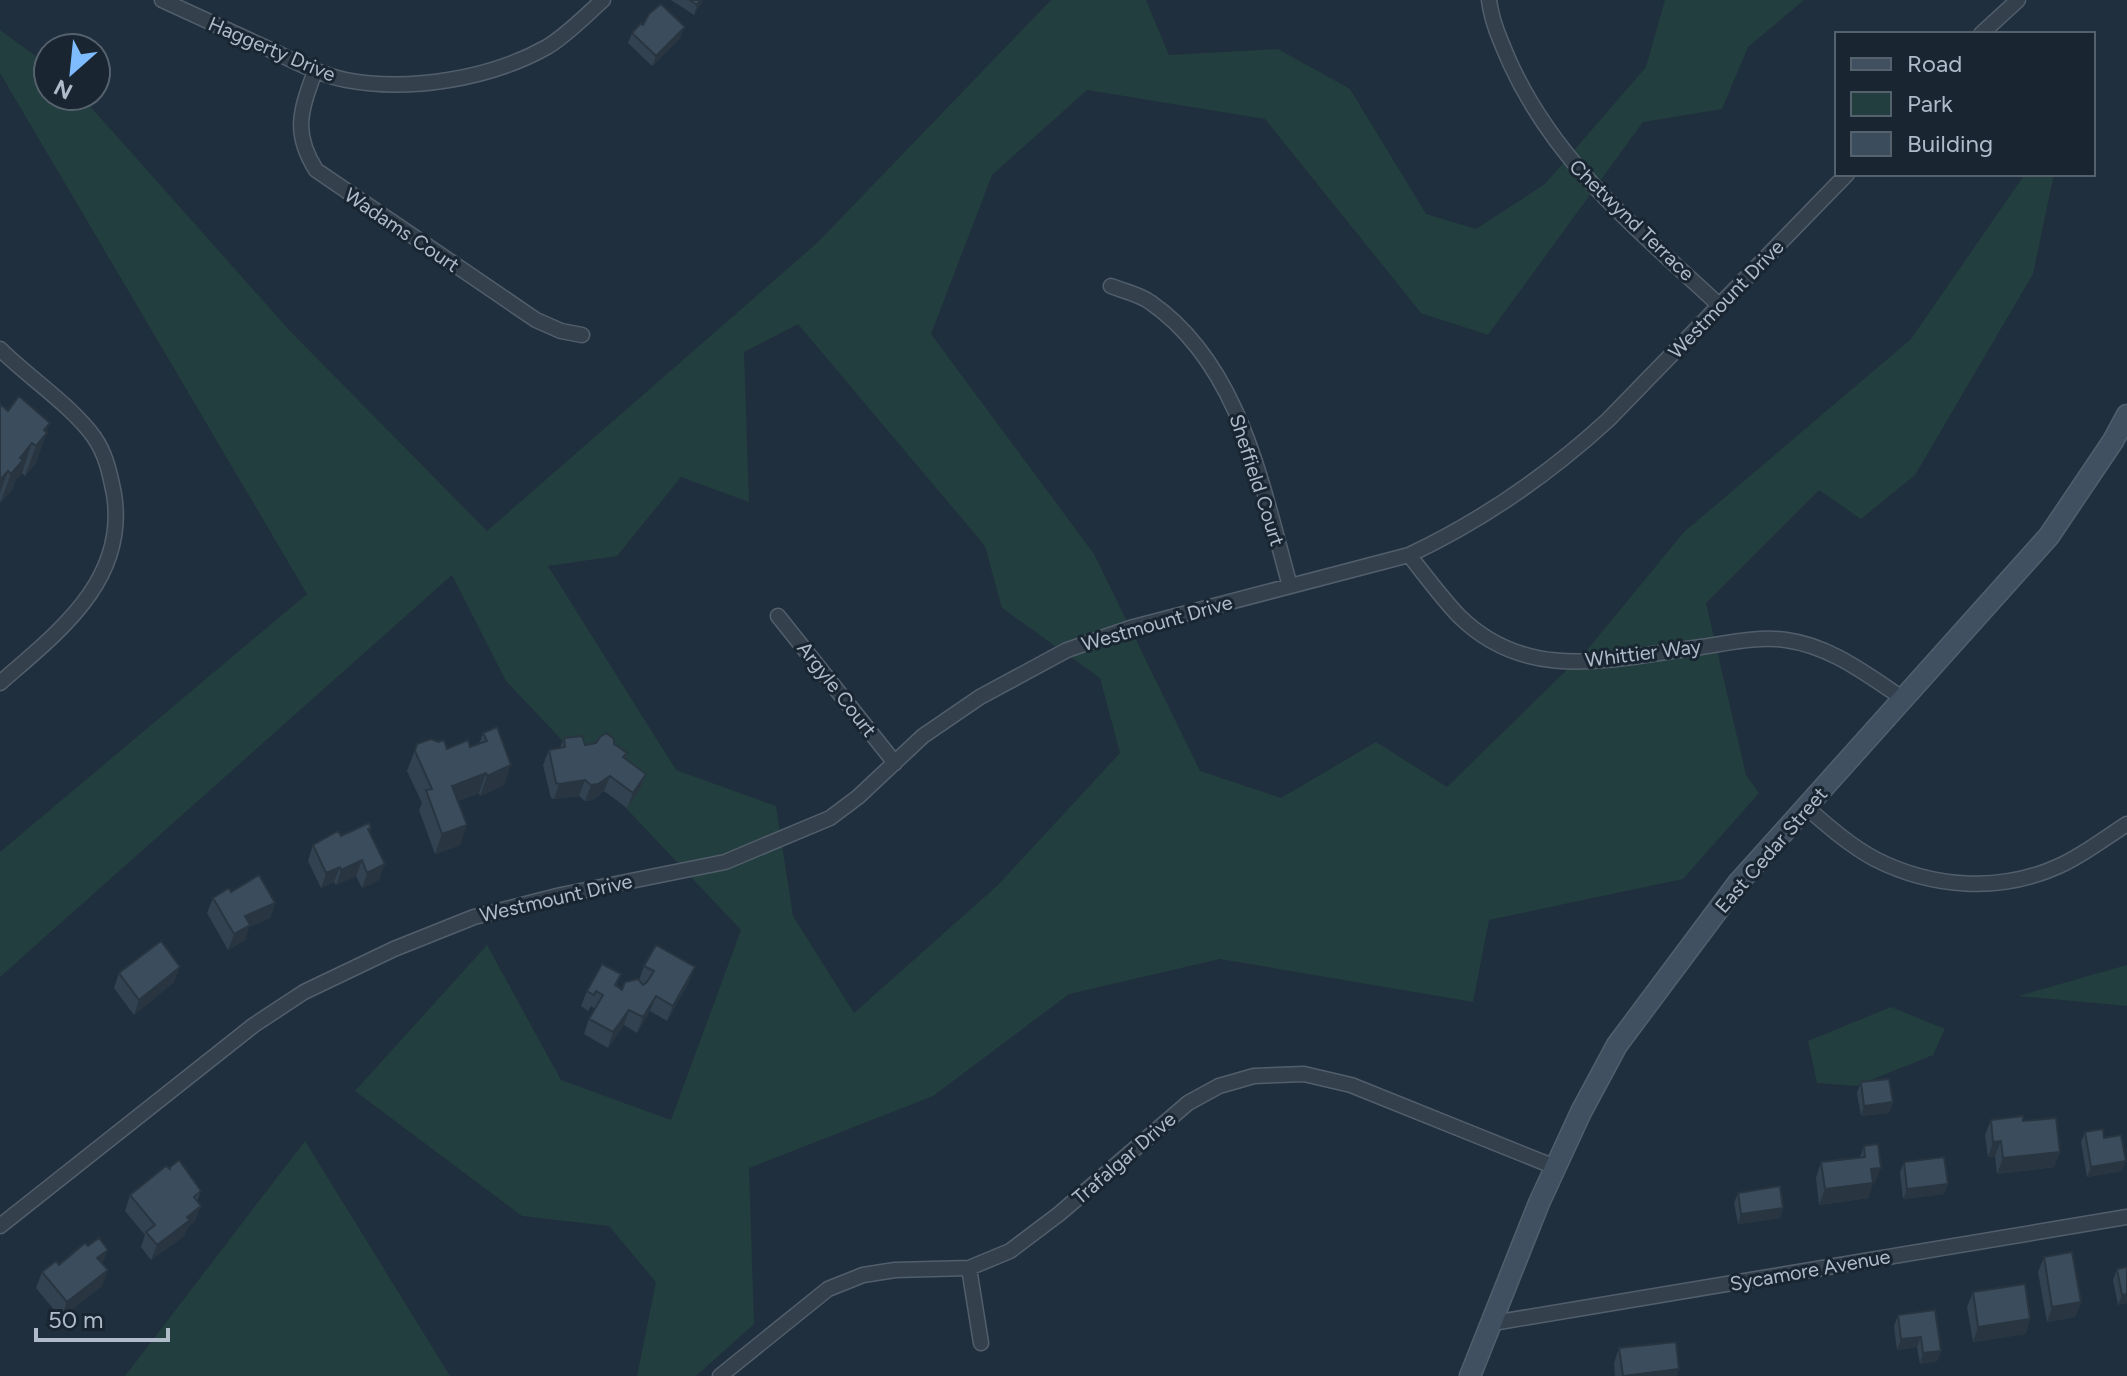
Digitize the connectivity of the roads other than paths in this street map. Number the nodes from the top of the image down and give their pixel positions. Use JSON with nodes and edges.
{"nodes":[{"id":1,"x":162,"y":0,"type":"edge"},
{"id":2,"x":603,"y":0,"type":"edge"},
{"id":3,"x":1489,"y":0,"type":"edge"},
{"id":4,"x":2018,"y":0,"type":"edge"},
{"id":5,"x":1983,"y":32,"type":"edge"},
{"id":6,"x":315,"y":71,"type":"junction"},
{"id":7,"x":1845,"y":176,"type":"edge"},
{"id":8,"x":1111,"y":286,"type":"dead end"},
{"id":9,"x":1720,"y":306,"type":"junction"},
{"id":10,"x":582,"y":335,"type":"dead end"},
{"id":11,"x":2,"y":355,"type":"edge"},
{"id":12,"x":2127,"y":415,"type":"edge"},
{"id":13,"x":1409,"y":555,"type":"junction"},
{"id":14,"x":1290,"y":586,"type":"junction"},
{"id":15,"x":778,"y":616,"type":"dead end"},
{"id":16,"x":0,"y":683,"type":"edge"},
{"id":17,"x":1904,"y":699,"type":"junction"},
{"id":18,"x":895,"y":763,"type":"junction"},
{"id":19,"x":1806,"y":807,"type":"junction"},
{"id":20,"x":2127,"y":824,"type":"edge"},
{"id":21,"x":1555,"y":1167,"type":"junction"},
{"id":22,"x":2127,"y":1217,"type":"edge"},
{"id":23,"x":0,"y":1226,"type":"edge"},
{"id":24,"x":969,"y":1268,"type":"junction"},
{"id":25,"x":1493,"y":1323,"type":"junction"},
{"id":26,"x":981,"y":1343,"type":"dead end"},
{"id":27,"x":720,"y":1376,"type":"edge"},
{"id":28,"x":1470,"y":1376,"type":"edge"}],
"edges":[{"from":1,"to":6,"type":"street","name":"Haggerty Drive"},
{"from":2,"to":6,"type":"street","name":"Haggerty Drive"},
{"from":3,"to":9,"type":"street","name":"Chetwynd Terrace"},
{"from":4,"to":5,"type":"street"},
{"from":6,"to":10,"type":"street","name":"Wadams Court"},
{"from":7,"to":9,"type":"street","name":"Westmount Drive"},
{"from":8,"to":14,"type":"street","name":"Sheffield Court"},
{"from":9,"to":13,"type":"street","name":"Westmount Drive"},
{"from":11,"to":16,"type":"street"},
{"from":12,"to":17,"type":"main road","name":"East Cedar Street"},
{"from":13,"to":14,"type":"street","name":"Westmount Drive"},
{"from":13,"to":17,"type":"street","name":"Whittier Way"},
{"from":14,"to":18,"type":"street","name":"Westmount Drive"},
{"from":15,"to":18,"type":"street","name":"Argyle Court"},
{"from":17,"to":19,"type":"main road","name":"East Cedar Street"},
{"from":18,"to":23,"type":"street","name":"Westmount Drive"},
{"from":19,"to":20,"type":"street"},
{"from":19,"to":21,"type":"main road","name":"East Cedar Street"},
{"from":21,"to":24,"type":"street","name":"Trafalgar Drive"},
{"from":21,"to":25,"type":"main road","name":"East Cedar Street"},
{"from":22,"to":25,"type":"street","name":"Sycamore Avenue"},
{"from":24,"to":26,"type":"street"},
{"from":24,"to":27,"type":"street","name":"Trafalgar Drive"},
{"from":25,"to":28,"type":"main road","name":"East Cedar Street"}]}
